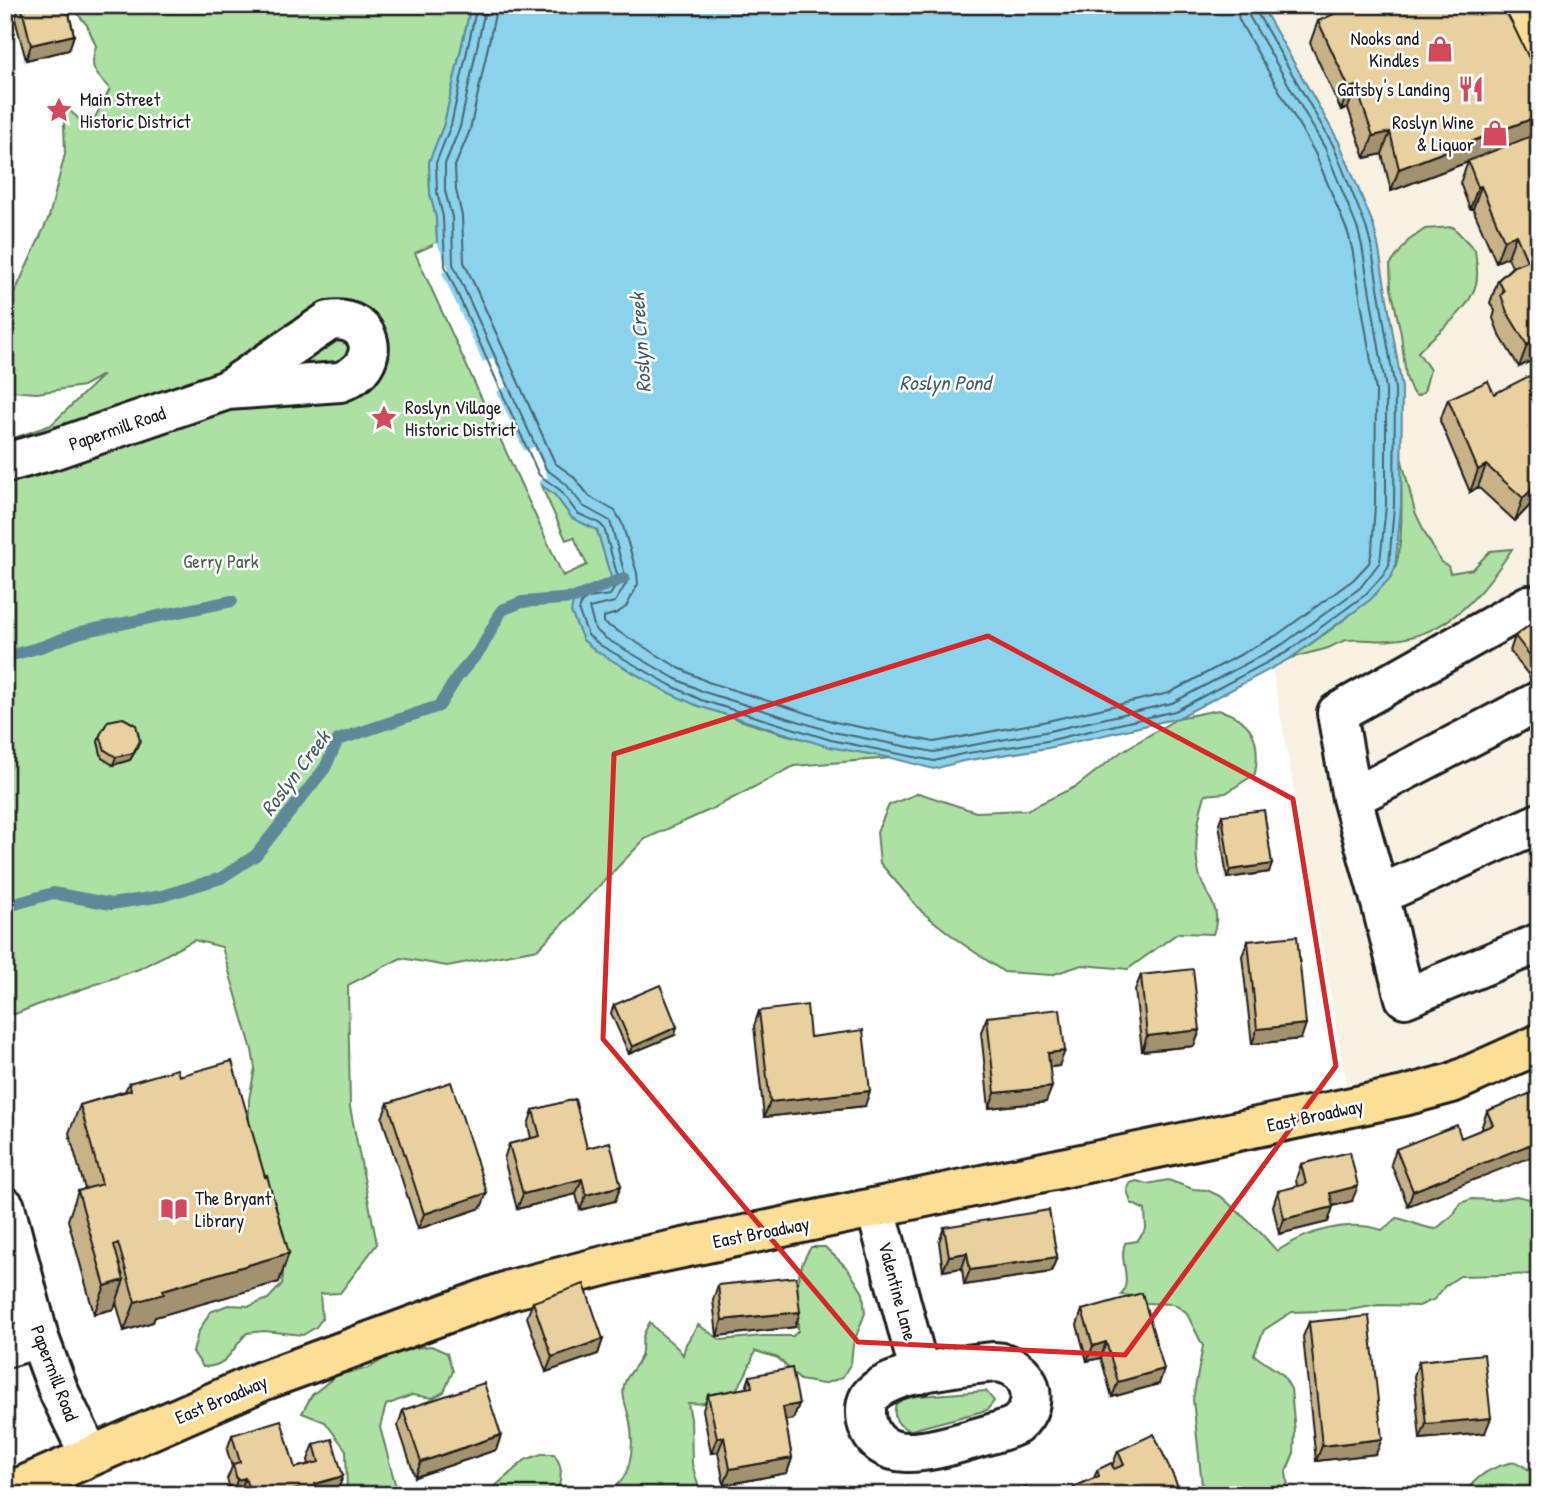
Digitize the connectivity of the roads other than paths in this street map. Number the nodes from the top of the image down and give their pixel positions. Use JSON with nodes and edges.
{"nodes":[{"id":1,"x":1519,"y":5,"type":"edge"},
{"id":2,"x":1539,"y":42,"type":"edge"},
{"id":3,"x":227,"y":390,"type":"dead end"},
{"id":4,"x":5,"y":463,"type":"edge"},
{"id":5,"x":1530,"y":613,"type":"edge"},
{"id":6,"x":1539,"y":701,"type":"edge"},
{"id":7,"x":1352,"y":798,"type":"junction"},
{"id":8,"x":1539,"y":823,"type":"edge"},
{"id":9,"x":1379,"y":894,"type":"junction"},
{"id":10,"x":1539,"y":943,"type":"edge"},
{"id":11,"x":1539,"y":1044,"type":"edge"},
{"id":12,"x":5,"y":1207,"type":"edge"},
{"id":13,"x":876,"y":1209,"type":"junction"},
{"id":14,"x":22,"y":1343,"type":"edge"},
{"id":15,"x":920,"y":1374,"type":"dead end"},
{"id":16,"x":90,"y":1456,"type":"junction"},
{"id":17,"x":5,"y":1494,"type":"edge"}],
"edges":[{"from":1,"to":2,"type":"main road"},
{"from":3,"to":4,"type":"street","name":"Papermill Road"},
{"from":5,"to":7,"type":"street"},
{"from":6,"to":7,"type":"street"},
{"from":7,"to":9,"type":"street"},
{"from":8,"to":9,"type":"street"},
{"from":9,"to":10,"type":"street"},
{"from":11,"to":13,"type":"main road","name":"East Broadway"},
{"from":12,"to":14,"type":"street","name":"Papermill Road"},
{"from":13,"to":15,"type":"street","name":"Valentine Lane"},
{"from":13,"to":16,"type":"main road","name":"East Broadway"},
{"from":14,"to":16,"type":"street","name":"Papermill Road"},
{"from":16,"to":17,"type":"main road","name":"East Broadway"}]}
